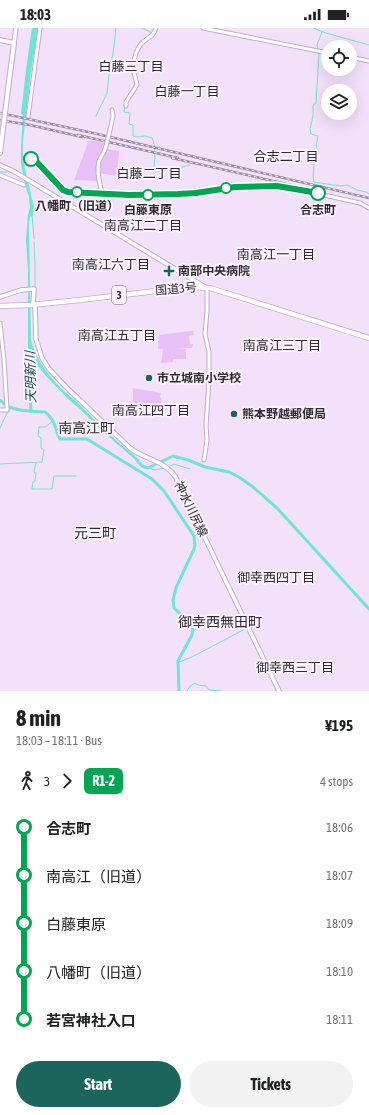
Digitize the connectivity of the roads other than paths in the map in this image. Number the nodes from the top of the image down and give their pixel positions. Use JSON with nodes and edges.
{"nodes":[{"id":1,"x":16,"y":28,"type":"edge"},
{"id":2,"x":40,"y":28,"type":"edge"},
{"id":3,"x":156,"y":28,"type":"edge"},
{"id":4,"x":203,"y":28,"type":"edge"},
{"id":5,"x":0,"y":40,"type":"edge"},
{"id":6,"x":14,"y":42,"type":"junction"},
{"id":7,"x":321,"y":52,"type":"edge"},
{"id":8,"x":357,"y":58,"type":"edge"},
{"id":9,"x":369,"y":61,"type":"edge"},
{"id":10,"x":126,"y":106,"type":"dead end"},
{"id":11,"x":112,"y":110,"type":"dead end"},
{"id":12,"x":28,"y":117,"type":"dead end"},
{"id":13,"x":0,"y":153,"type":"edge"},
{"id":14,"x":25,"y":158,"type":"dead end"},
{"id":15,"x":0,"y":165,"type":"edge"},
{"id":16,"x":0,"y":175,"type":"edge"},
{"id":17,"x":24,"y":185,"type":"dead end"},
{"id":18,"x":309,"y":192,"type":"dead end"},
{"id":19,"x":102,"y":194,"type":"junction"},
{"id":20,"x":319,"y":194,"type":"dead end"},
{"id":21,"x":368,"y":206,"type":"edge"},
{"id":22,"x":190,"y":279,"type":"junction"},
{"id":23,"x":206,"y":282,"type":"dead end"},
{"id":24,"x":190,"y":287,"type":"junction"},
{"id":25,"x":197,"y":287,"type":"junction"},
{"id":26,"x":206,"y":289,"type":"junction"},
{"id":27,"x":0,"y":297,"type":"edge"},
{"id":28,"x":31,"y":306,"type":"junction"},
{"id":29,"x":0,"y":307,"type":"edge"},
{"id":30,"x":0,"y":324,"type":"edge"},
{"id":31,"x":369,"y":339,"type":"edge"},
{"id":32,"x":0,"y":410,"type":"edge"},
{"id":33,"x":204,"y":460,"type":"dead end"},
{"id":34,"x":279,"y":691,"type":"edge"}],
"edges":[{"from":1,"to":6,"type":"main road"},
{"from":2,"to":12,"type":"street"},
{"from":3,"to":10,"type":"street"},
{"from":4,"to":7,"type":"street"},
{"from":5,"to":6,"type":"main road"},
{"from":6,"to":13,"type":"main road","bridge":true},
{"from":8,"to":9,"type":"street"},
{"from":11,"to":19,"type":"street","bridge":true},
{"from":14,"to":19,"type":"street"},
{"from":15,"to":22,"type":"main road"},
{"from":16,"to":17,"type":"street"},
{"from":18,"to":19,"type":"street"},
{"from":20,"to":21,"type":"street"},
{"from":22,"to":24,"type":"main road"},
{"from":22,"to":25,"type":"main road"},
{"from":22,"to":25,"type":"main road"},
{"from":23,"to":26,"type":"street"},
{"from":24,"to":25,"type":"highway","name":"国道3号","number":"3"},
{"from":24,"to":28,"type":"highway","name":"国道3号","number":"3"},
{"from":25,"to":26,"type":"highway","name":"国道3号","number":"3"},
{"from":25,"to":28,"type":"highway","name":"国道3号","number":"3"},
{"from":26,"to":31,"type":"highway","name":"国道3号","number":"3"},
{"from":26,"to":33,"type":"street"},
{"from":27,"to":28,"type":"main road","name":"神水川尻線"},
{"from":28,"to":29,"type":"highway","name":"国道3号","number":"3"},
{"from":28,"to":34,"type":"main road","name":"神水川尻線"},
{"from":30,"to":32,"type":"street"}]}
